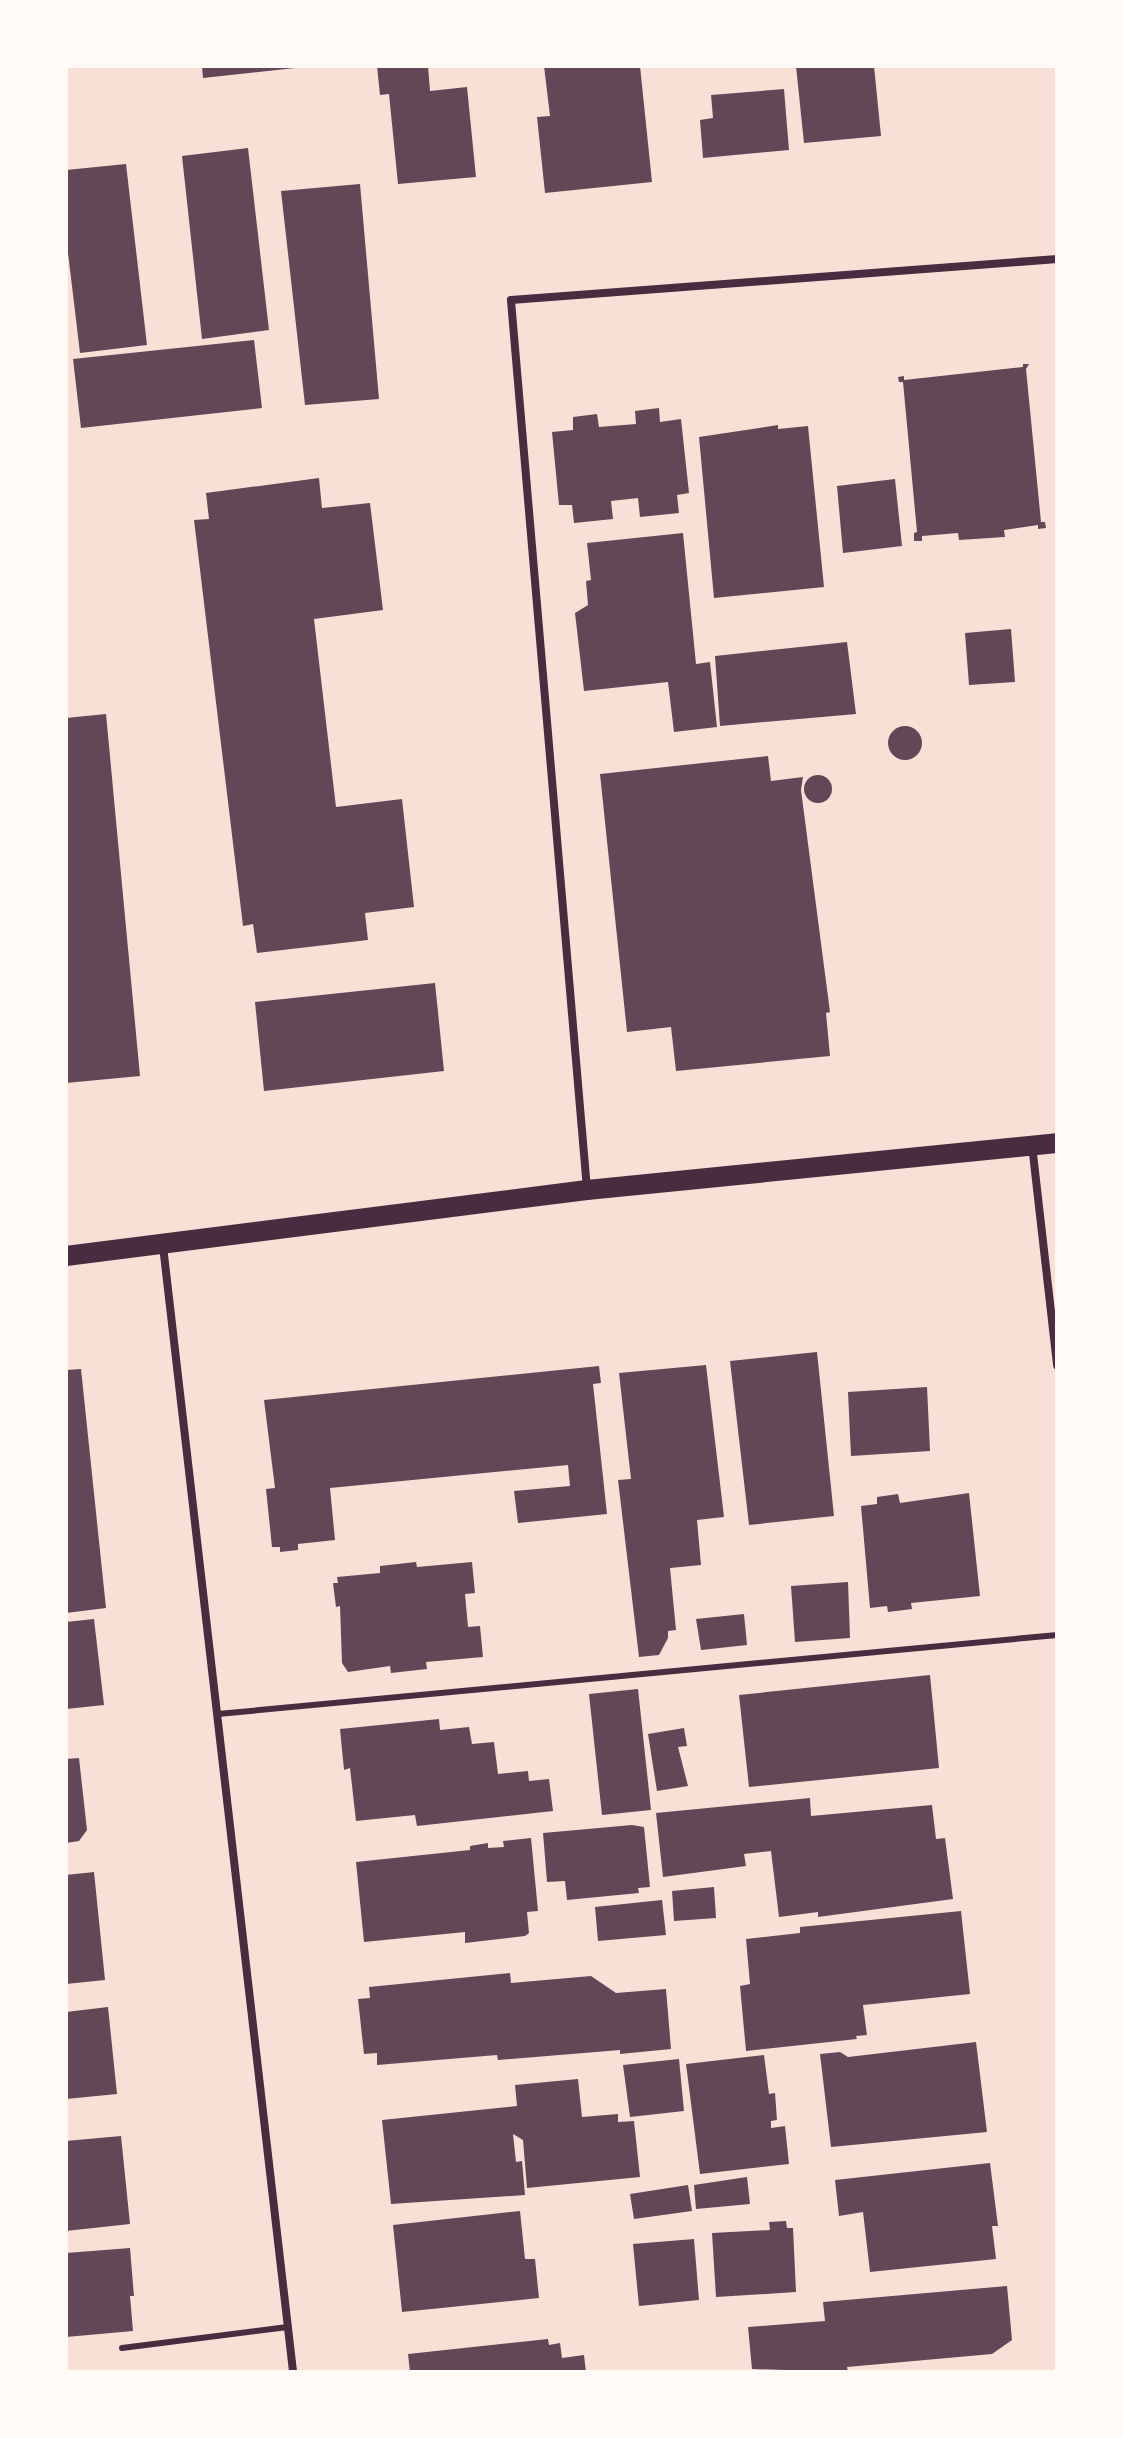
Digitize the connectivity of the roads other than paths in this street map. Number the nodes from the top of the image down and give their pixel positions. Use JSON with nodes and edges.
{"nodes":[{"id":1,"x":1057,"y":259,"type":"edge"},
{"id":2,"x":1057,"y":1143,"type":"edge"},
{"id":3,"x":1032,"y":1144,"type":"junction"},
{"id":4,"x":587,"y":1190,"type":"junction"},
{"id":5,"x":163,"y":1246,"type":"junction"},
{"id":6,"x":66,"y":1256,"type":"edge"},
{"id":7,"x":1057,"y":1366,"type":"edge"},
{"id":8,"x":1057,"y":1635,"type":"edge"},
{"id":9,"x":218,"y":1714,"type":"junction"},
{"id":10,"x":288,"y":2327,"type":"junction"},
{"id":11,"x":122,"y":2348,"type":"dead end"},
{"id":12,"x":293,"y":2372,"type":"edge"}],
"edges":[{"from":1,"to":4,"type":"street"},
{"from":2,"to":3,"type":"main road"},
{"from":3,"to":4,"type":"main road"},
{"from":3,"to":7,"type":"street"},
{"from":4,"to":5,"type":"main road"},
{"from":5,"to":6,"type":"main road"},
{"from":5,"to":9,"type":"street"},
{"from":8,"to":9,"type":"lane"},
{"from":9,"to":10,"type":"street"},
{"from":10,"to":11,"type":"lane"},
{"from":10,"to":12,"type":"street"}]}
